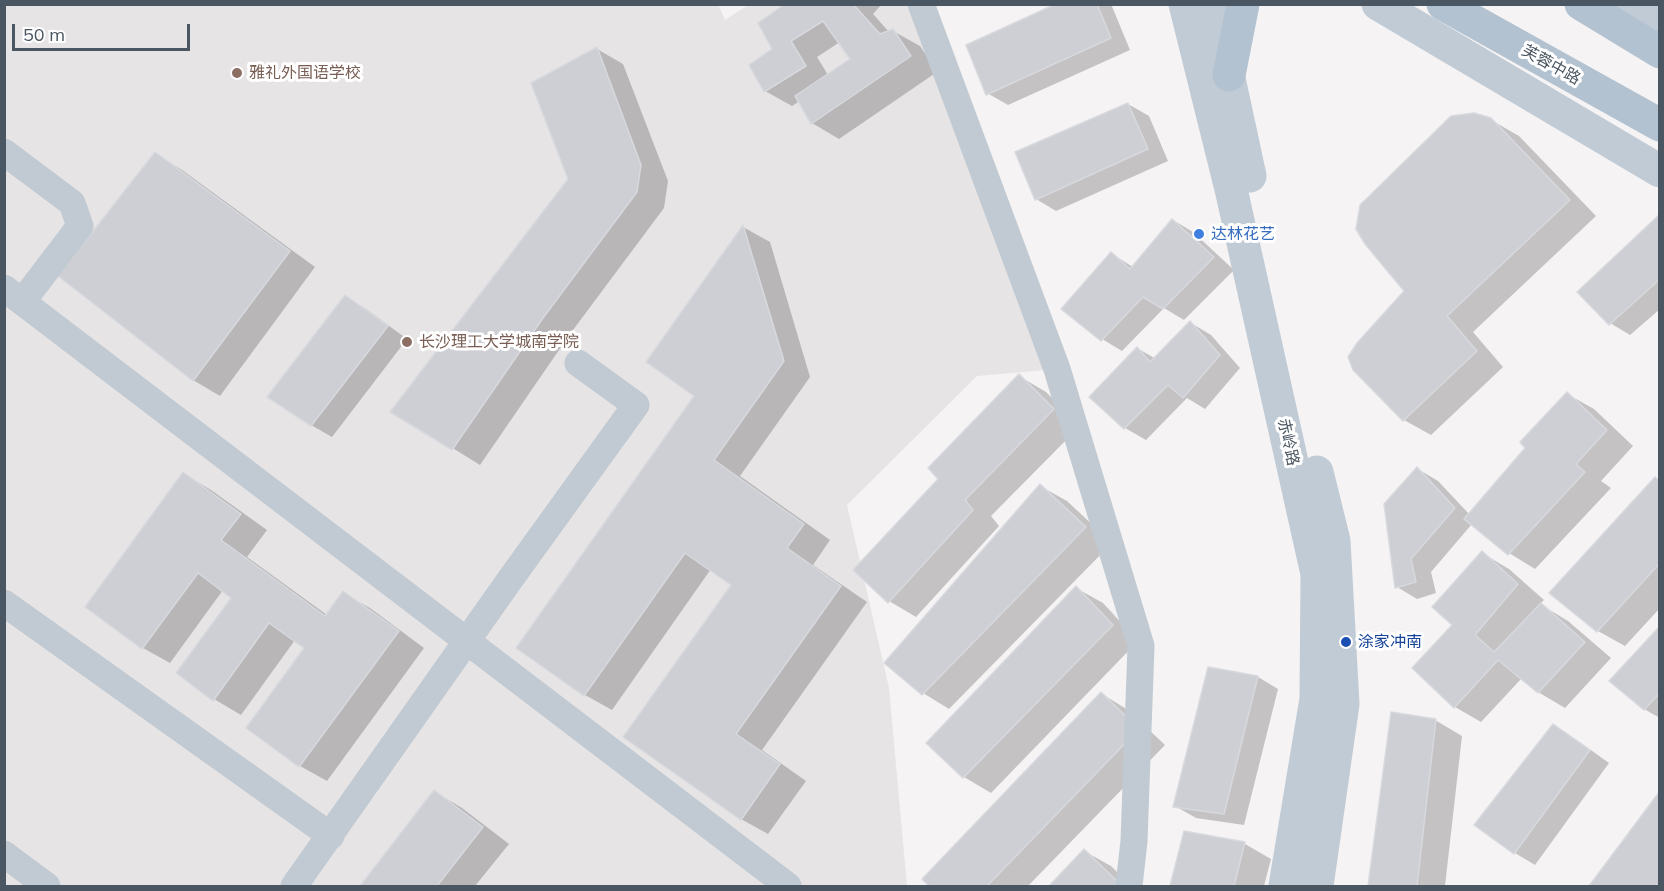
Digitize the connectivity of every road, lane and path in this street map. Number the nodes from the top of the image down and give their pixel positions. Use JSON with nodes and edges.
{"nodes":[{"id":1,"x":921,"y":4,"type":"edge"},
{"id":2,"x":1185,"y":4,"type":"edge"},
{"id":3,"x":1213,"y":4,"type":"edge"},
{"id":4,"x":1243,"y":4,"type":"edge"},
{"id":5,"x":1378,"y":4,"type":"edge"},
{"id":6,"x":1443,"y":4,"type":"edge"},
{"id":7,"x":1581,"y":4,"type":"edge"},
{"id":8,"x":1625,"y":4,"type":"edge"},
{"id":9,"x":1659,"y":24,"type":"edge"},
{"id":10,"x":1659,"y":52,"type":"edge"},
{"id":11,"x":1228,"y":75,"type":"junction"},
{"id":12,"x":1659,"y":125,"type":"edge"},
{"id":13,"x":4,"y":152,"type":"edge"},
{"id":14,"x":1659,"y":171,"type":"edge"},
{"id":15,"x":13,"y":295,"type":"edge"},
{"id":16,"x":578,"y":363,"type":"dead end"},
{"id":17,"x":4,"y":603,"type":"edge"},
{"id":18,"x":467,"y":643,"type":"junction"},
{"id":19,"x":331,"y":836,"type":"junction"},
{"id":20,"x":4,"y":854,"type":"edge"},
{"id":21,"x":47,"y":886,"type":"edge"},
{"id":22,"x":294,"y":886,"type":"edge"},
{"id":23,"x":788,"y":886,"type":"edge"},
{"id":24,"x":1129,"y":886,"type":"edge"},
{"id":25,"x":1285,"y":886,"type":"edge"},
{"id":26,"x":1317,"y":886,"type":"edge"}],
"edges":[{"from":1,"to":24,"type":"street"},
{"from":2,"to":25,"type":"main road","name":"赤岭路"},
{"from":3,"to":11,"type":"main road","name":"赤岭路"},
{"from":4,"to":11,"type":"main road"},
{"from":5,"to":14,"type":"main road"},
{"from":6,"to":12,"type":"main road","name":"芙蓉中路"},
{"from":7,"to":10,"type":"main road"},
{"from":8,"to":9,"type":"main road"},
{"from":11,"to":26,"type":"main road","name":"赤岭路"},
{"from":13,"to":15,"type":"street"},
{"from":15,"to":18,"type":"street"},
{"from":16,"to":18,"type":"street"},
{"from":17,"to":19,"type":"street"},
{"from":18,"to":19,"type":"street"},
{"from":18,"to":23,"type":"street"},
{"from":19,"to":22,"type":"street"},
{"from":20,"to":21,"type":"street"}]}
